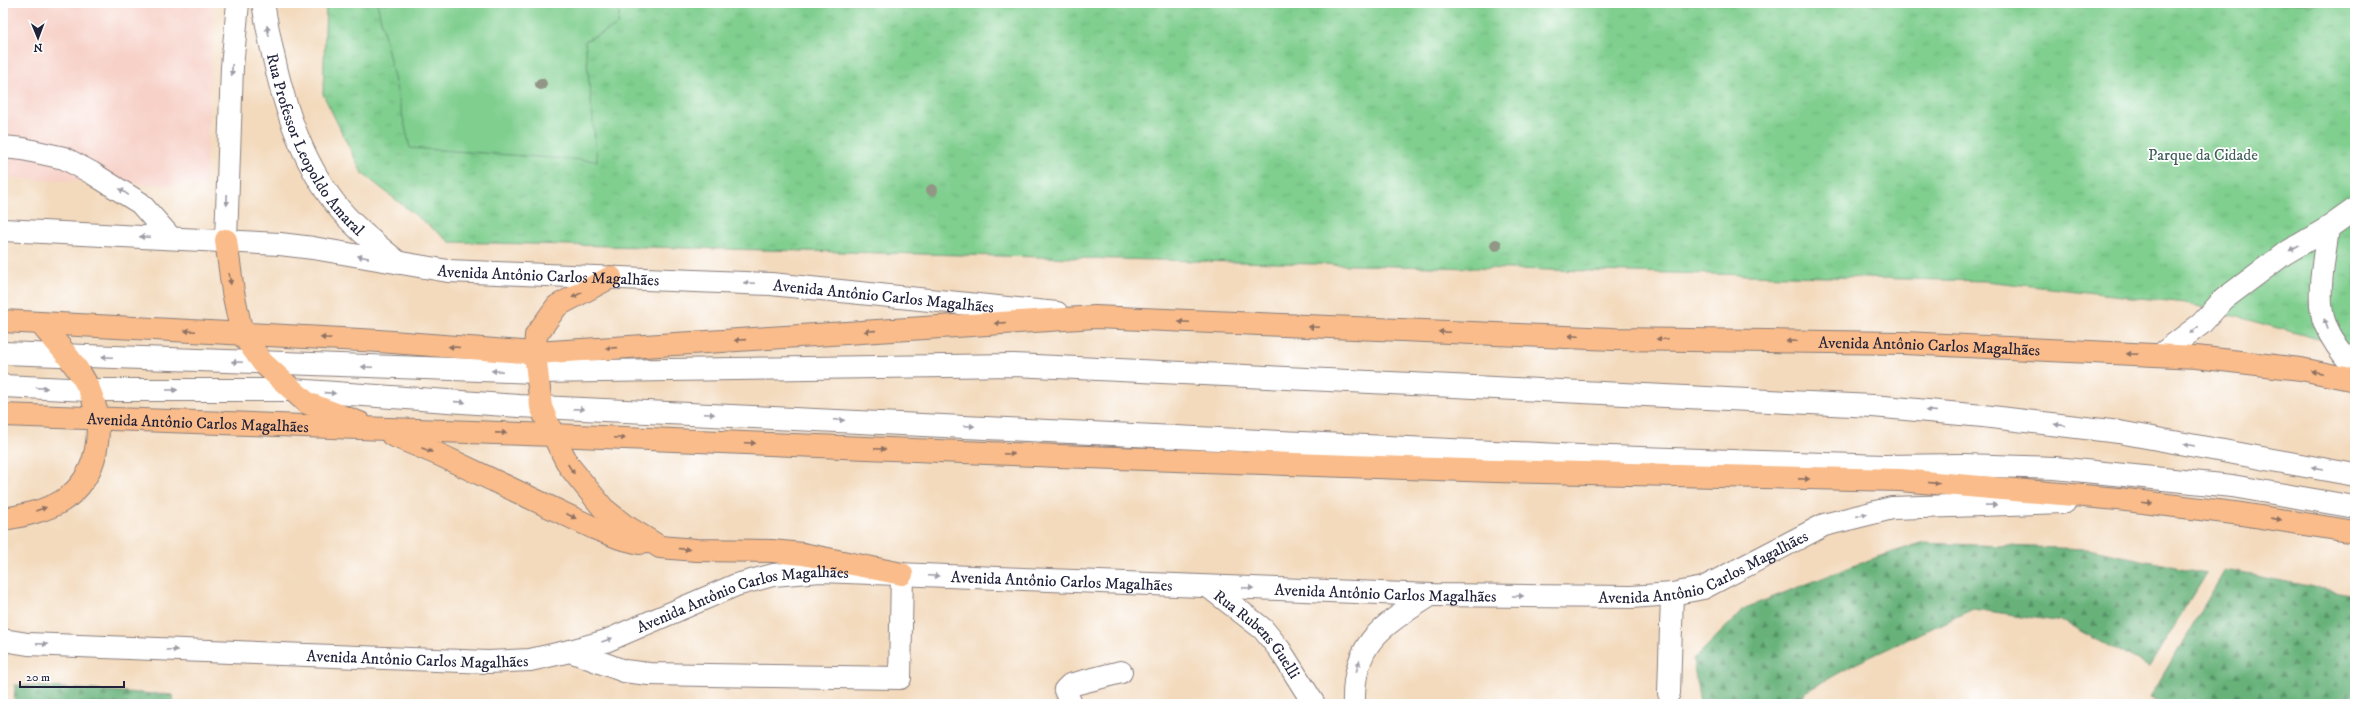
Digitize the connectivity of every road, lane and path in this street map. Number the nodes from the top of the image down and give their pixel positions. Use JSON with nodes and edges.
{"nodes":[{"id":1,"x":238,"y":3,"type":"edge"},
{"id":2,"x":262,"y":3,"type":"edge"},
{"id":3,"x":3,"y":147,"type":"edge"},
{"id":4,"x":2355,"y":209,"type":"edge"},
{"id":5,"x":2328,"y":228,"type":"junction"},
{"id":6,"x":3,"y":230,"type":"edge"},
{"id":7,"x":171,"y":238,"type":"junction"},
{"id":8,"x":226,"y":240,"type":"junction"},
{"id":9,"x":402,"y":265,"type":"junction"},
{"id":10,"x":611,"y":277,"type":"junction"},
{"id":11,"x":1095,"y":317,"type":"junction"},
{"id":12,"x":3,"y":321,"type":"edge"},
{"id":13,"x":40,"y":323,"type":"junction"},
{"id":14,"x":242,"y":334,"type":"junction"},
{"id":15,"x":3,"y":353,"type":"edge"},
{"id":16,"x":67,"y":356,"type":"junction"},
{"id":17,"x":2160,"y":356,"type":"junction"},
{"id":18,"x":536,"y":362,"type":"junction"},
{"id":19,"x":263,"y":363,"type":"junction"},
{"id":20,"x":2355,"y":368,"type":"edge"},
{"id":21,"x":2355,"y":380,"type":"edge"},
{"id":22,"x":3,"y":386,"type":"edge"},
{"id":23,"x":89,"y":390,"type":"junction"},
{"id":24,"x":293,"y":390,"type":"junction"},
{"id":25,"x":540,"y":407,"type":"junction"},
{"id":26,"x":3,"y":415,"type":"edge"},
{"id":27,"x":97,"y":420,"type":"junction"},
{"id":28,"x":378,"y":430,"type":"junction"},
{"id":29,"x":553,"y":435,"type":"junction"},
{"id":30,"x":2355,"y":475,"type":"edge"},
{"id":31,"x":2118,"y":500,"type":"junction"},
{"id":32,"x":2355,"y":507,"type":"edge"},
{"id":33,"x":3,"y":518,"type":"edge"},
{"id":34,"x":2355,"y":532,"type":"edge"},
{"id":35,"x":660,"y":547,"type":"junction"},
{"id":36,"x":902,"y":574,"type":"junction"},
{"id":37,"x":1210,"y":587,"type":"junction"},
{"id":38,"x":1672,"y":594,"type":"junction"},
{"id":39,"x":1431,"y":596,"type":"junction"},
{"id":40,"x":3,"y":640,"type":"edge"},
{"id":41,"x":570,"y":651,"type":"junction"},
{"id":42,"x":1121,"y":672,"type":"dead end"},
{"id":43,"x":1670,"y":693,"type":"dead end"},
{"id":44,"x":1071,"y":704,"type":"edge"},
{"id":45,"x":1314,"y":704,"type":"edge"},
{"id":46,"x":1354,"y":704,"type":"edge"}],
"edges":[{"from":1,"to":8,"type":"street","one_way":true},
{"from":9,"to":2,"type":"street","name":"Rua Professor Leopoldo Amaral","one_way":true},
{"from":7,"to":3,"type":"street","one_way":true},
{"from":4,"to":5,"type":"street"},
{"from":5,"to":17,"type":"street","one_way":true},
{"from":20,"to":5,"type":"street","one_way":true},
{"from":7,"to":6,"type":"street","name":"Avenida Antônio Carlos Magalhães","one_way":true},
{"from":7,"to":8,"type":"street","name":"Avenida Antônio Carlos Magalhães"},
{"from":9,"to":8,"type":"street","name":"Avenida Antônio Carlos Magalhães","one_way":true},
{"from":8,"to":14,"type":"main road","one_way":true},
{"from":9,"to":10,"type":"street","name":"Avenida Antônio Carlos Magalhães"},
{"from":11,"to":10,"type":"street","name":"Avenida Antônio Carlos Magalhães","one_way":true},
{"from":10,"to":18,"type":"main road","one_way":true},
{"from":17,"to":11,"type":"main road","name":"Avenida Antônio Carlos Magalhães","one_way":true},
{"from":11,"to":18,"type":"main road","name":"Avenida Antônio Carlos Magalhães","one_way":true},
{"from":12,"to":13,"type":"main road","name":"Avenida Antônio Carlos Magalhães"},
{"from":14,"to":13,"type":"main road","name":"Avenida Antônio Carlos Magalhães","one_way":true},
{"from":13,"to":16,"type":"main road"},
{"from":18,"to":14,"type":"main road","name":"Avenida Antônio Carlos Magalhães","one_way":true},
{"from":14,"to":19,"type":"main road"},
{"from":15,"to":16,"type":"street"},
{"from":19,"to":16,"type":"street","one_way":true},
{"from":16,"to":23,"type":"main road"},
{"from":21,"to":17,"type":"main road","name":"Avenida Antônio Carlos Magalhães","one_way":true},
{"from":18,"to":19,"type":"street","one_way":true},
{"from":18,"to":25,"type":"main road"},
{"from":30,"to":18,"type":"street","one_way":true},
{"from":19,"to":24,"type":"main road"},
{"from":22,"to":23,"type":"street","one_way":true},
{"from":23,"to":24,"type":"street","one_way":true},
{"from":23,"to":27,"type":"main road"},
{"from":24,"to":25,"type":"street","one_way":true},
{"from":24,"to":28,"type":"main road"},
{"from":25,"to":29,"type":"main road"},
{"from":25,"to":32,"type":"street","one_way":true},
{"from":26,"to":27,"type":"main road","name":"Avenida Antônio Carlos Magalhães"},
{"from":27,"to":28,"type":"main road","name":"Avenida Antônio Carlos Magalhães"},
{"from":33,"to":27,"type":"main road","one_way":true},
{"from":28,"to":29,"type":"main road","name":"Avenida Antônio Carlos Magalhães","one_way":true},
{"from":28,"to":35,"type":"main road","one_way":true},
{"from":29,"to":31,"type":"main road","name":"Avenida Antônio Carlos Magalhães","one_way":true},
{"from":29,"to":35,"type":"main road","one_way":true},
{"from":31,"to":34,"type":"main road","name":"Avenida Antônio Carlos Magalhães","one_way":true},
{"from":38,"to":31,"type":"street","name":"Avenida Antônio Carlos Magalhães","one_way":true},
{"from":35,"to":36,"type":"main road","one_way":true},
{"from":36,"to":37,"type":"street","name":"Avenida Antônio Carlos Magalhães","one_way":true},
{"from":41,"to":36,"type":"street","name":"Avenida Antônio Carlos Magalhães","one_way":true},
{"from":36,"to":41,"type":"street"},
{"from":37,"to":39,"type":"street","name":"Avenida Antônio Carlos Magalhães","one_way":true},
{"from":37,"to":45,"type":"street","name":"Rua Rubens Guelli"},
{"from":39,"to":38,"type":"street","name":"Avenida Antônio Carlos Magalhães","one_way":true},
{"from":38,"to":43,"type":"street"},
{"from":46,"to":39,"type":"street","one_way":true},
{"from":40,"to":41,"type":"street","name":"Avenida Antônio Carlos Magalhães","one_way":true},
{"from":42,"to":44,"type":"street"}]}
